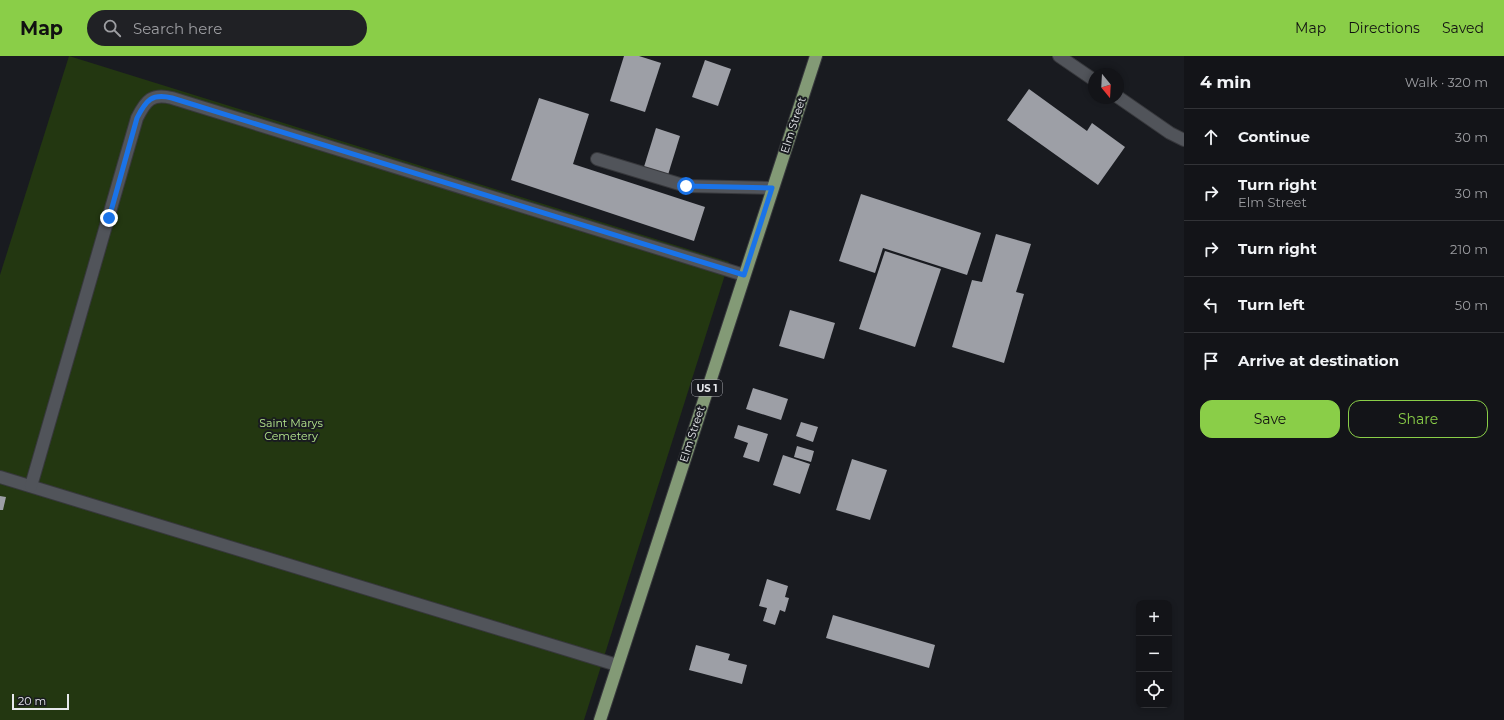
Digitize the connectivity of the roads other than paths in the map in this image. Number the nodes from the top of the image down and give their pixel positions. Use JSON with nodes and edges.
{"nodes":[{"id":1,"x":816,"y":56,"type":"edge"},
{"id":2,"x":1059,"y":56,"type":"edge"},
{"id":3,"x":1088,"y":76,"type":"edge"},
{"id":4,"x":1124,"y":101,"type":"edge"},
{"id":5,"x":1184,"y":140,"type":"edge"},
{"id":6,"x":597,"y":159,"type":"dead end"},
{"id":7,"x":772,"y":188,"type":"junction"},
{"id":8,"x":744,"y":275,"type":"junction"},
{"id":9,"x":0,"y":477,"type":"edge"},
{"id":10,"x":31,"y":486,"type":"junction"},
{"id":11,"x":617,"y":665,"type":"junction"},
{"id":12,"x":600,"y":720,"type":"edge"}],
"edges":[{"from":1,"to":7,"type":"main road","name":"Elm Street","number":"US 1"},
{"from":2,"to":3,"type":"lane"},
{"from":4,"to":5,"type":"lane"},
{"from":6,"to":7,"type":"lane"},
{"from":7,"to":8,"type":"main road","name":"Elm Street","number":"US 1"},
{"from":8,"to":10,"type":"lane"},
{"from":8,"to":11,"type":"main road","name":"Elm Street","number":"US 1"},
{"from":9,"to":10,"type":"lane"},
{"from":10,"to":11,"type":"lane"},
{"from":11,"to":12,"type":"main road","name":"Elm Street","number":"US 1"}]}
